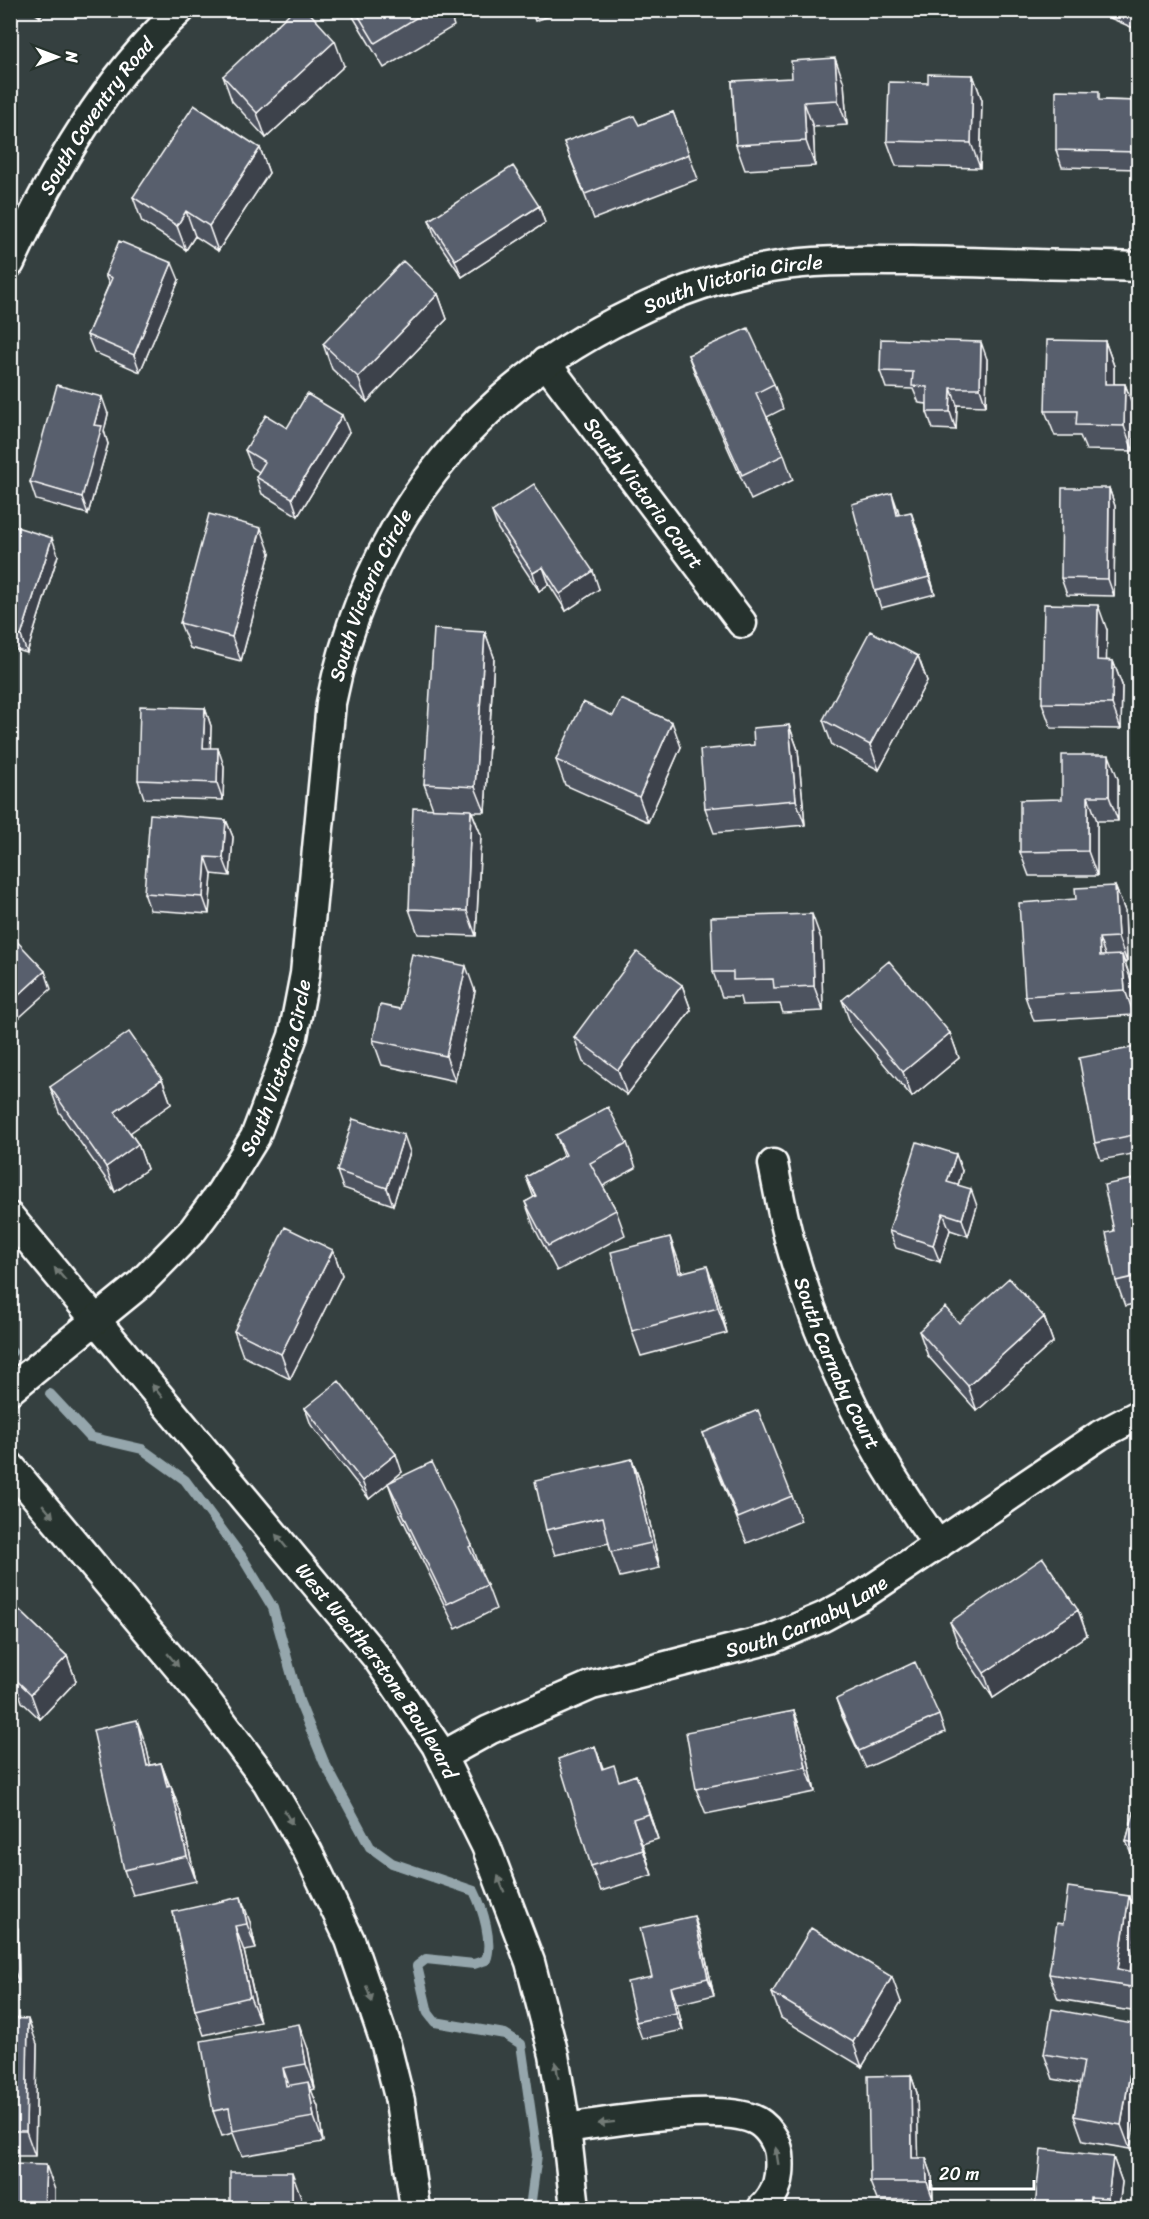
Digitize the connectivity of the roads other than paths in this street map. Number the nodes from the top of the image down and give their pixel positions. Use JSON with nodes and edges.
{"nodes":[{"id":1,"x":180,"y":10,"type":"edge"},
{"id":2,"x":10,"y":263,"type":"edge"},
{"id":3,"x":1138,"y":267,"type":"edge"},
{"id":4,"x":545,"y":362,"type":"junction"},
{"id":5,"x":742,"y":623,"type":"dead end"},
{"id":6,"x":773,"y":1164,"type":"dead end"},
{"id":7,"x":10,"y":1217,"type":"edge"},
{"id":8,"x":98,"y":1319,"type":"junction"},
{"id":9,"x":10,"y":1390,"type":"edge"},
{"id":10,"x":1138,"y":1415,"type":"edge"},
{"id":11,"x":10,"y":1466,"type":"edge"},
{"id":12,"x":938,"y":1545,"type":"junction"},
{"id":13,"x":441,"y":1756,"type":"junction"},
{"id":14,"x":566,"y":2128,"type":"junction"},
{"id":15,"x":415,"y":2208,"type":"edge"},
{"id":16,"x":575,"y":2208,"type":"edge"},
{"id":17,"x":762,"y":2208,"type":"edge"}],
"edges":[{"from":1,"to":2,"type":"street","name":"South Coventry Road"},
{"from":3,"to":4,"type":"street","name":"South Victoria Circle"},
{"from":4,"to":5,"type":"street","name":"South Victoria Court"},
{"from":4,"to":8,"type":"street","name":"South Victoria Circle"},
{"from":6,"to":12,"type":"street","name":"South Carnaby Court"},
{"from":8,"to":7,"type":"street","name":"West Weatherstone Boulevard","one_way":true},
{"from":8,"to":9,"type":"street","name":"South Victoria Circle"},
{"from":13,"to":8,"type":"street","name":"West Weatherstone Boulevard","one_way":true},
{"from":10,"to":12,"type":"street","name":"South Carnaby Lane"},
{"from":11,"to":15,"type":"street","one_way":true},
{"from":12,"to":13,"type":"street","name":"South Carnaby Lane"},
{"from":14,"to":13,"type":"street","name":"West Weatherstone Boulevard","one_way":true},
{"from":14,"to":16,"type":"street","name":"West Weatherstone Boulevard"},
{"from":17,"to":14,"type":"street","one_way":true}]}
